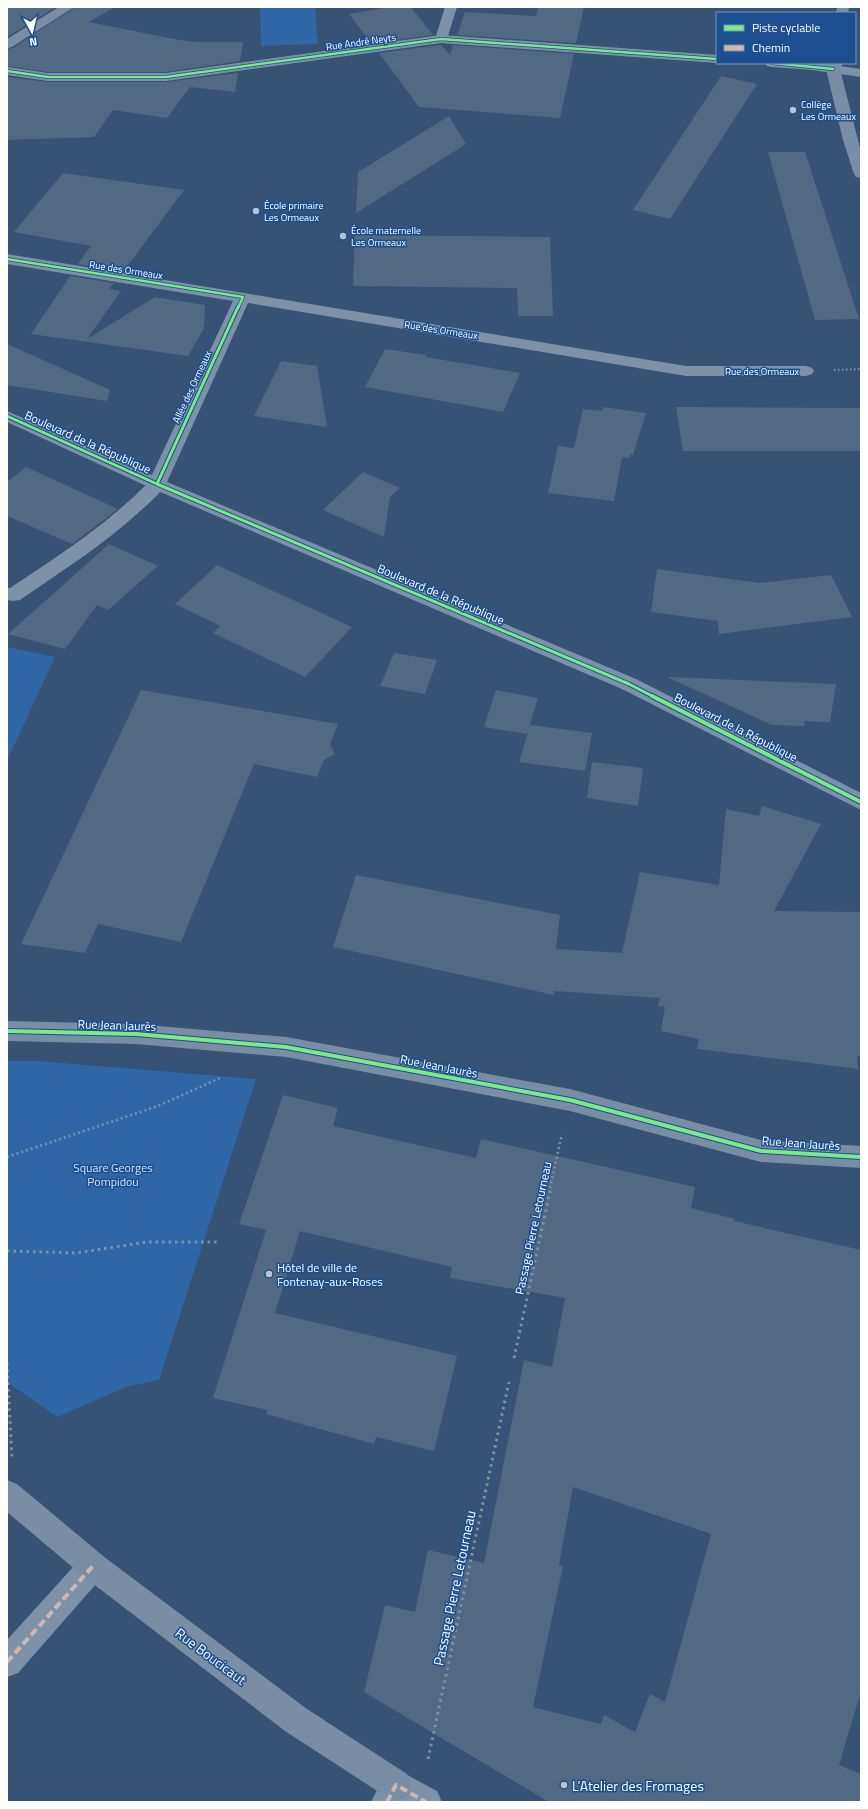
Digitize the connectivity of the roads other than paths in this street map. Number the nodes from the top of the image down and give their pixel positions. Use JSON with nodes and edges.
{"nodes":[{"id":1,"x":68,"y":7,"type":"edge"},
{"id":2,"x":451,"y":7,"type":"edge"},
{"id":3,"x":441,"y":39,"type":"junction"},
{"id":4,"x":7,"y":44,"type":"edge"},
{"id":5,"x":716,"y":59,"type":"edge"},
{"id":6,"x":793,"y":64,"type":"edge"},
{"id":7,"x":834,"y":66,"type":"edge"},
{"id":8,"x":7,"y":71,"type":"edge"},
{"id":9,"x":861,"y":73,"type":"edge"},
{"id":10,"x":861,"y":174,"type":"edge"},
{"id":11,"x":7,"y":259,"type":"edge"},
{"id":12,"x":243,"y":297,"type":"junction"},
{"id":13,"x":806,"y":371,"type":"dead end"},
{"id":14,"x":7,"y":416,"type":"edge"},
{"id":15,"x":157,"y":484,"type":"junction"},
{"id":16,"x":7,"y":594,"type":"edge"},
{"id":17,"x":861,"y":802,"type":"edge"},
{"id":18,"x":7,"y":1032,"type":"edge"},
{"id":19,"x":861,"y":1157,"type":"edge"},
{"id":20,"x":11,"y":1496,"type":"edge"},
{"id":21,"x":93,"y":1566,"type":"junction"},
{"id":22,"x":7,"y":1662,"type":"edge"},
{"id":23,"x":407,"y":1797,"type":"edge"}],
"edges":[{"from":1,"to":4,"type":"main road"},
{"from":2,"to":3,"type":"street"},
{"from":3,"to":5,"type":"street","name":"Rue André Neyts"},
{"from":3,"to":8,"type":"street","name":"Rue André Neyts"},
{"from":6,"to":7,"type":"street"},
{"from":7,"to":9,"type":"street"},
{"from":7,"to":10,"type":"main road"},
{"from":11,"to":12,"type":"street","name":"Rue des Ormeaux"},
{"from":12,"to":13,"type":"street","name":"Rue des Ormeaux"},
{"from":12,"to":15,"type":"street","name":"Allée des Ormeaux"},
{"from":14,"to":15,"type":"street","name":"Boulevard de la République"},
{"from":15,"to":16,"type":"street","name":"Allée des Ormeaux"},
{"from":15,"to":17,"type":"street","name":"Boulevard de la République"},
{"from":18,"to":19,"type":"main road","name":"Rue Jean Jaurès"},
{"from":20,"to":21,"type":"main road","name":"Rue Boucicaut"},
{"from":21,"to":22,"type":"street"},
{"from":21,"to":23,"type":"main road","name":"Rue Boucicaut"}]}
